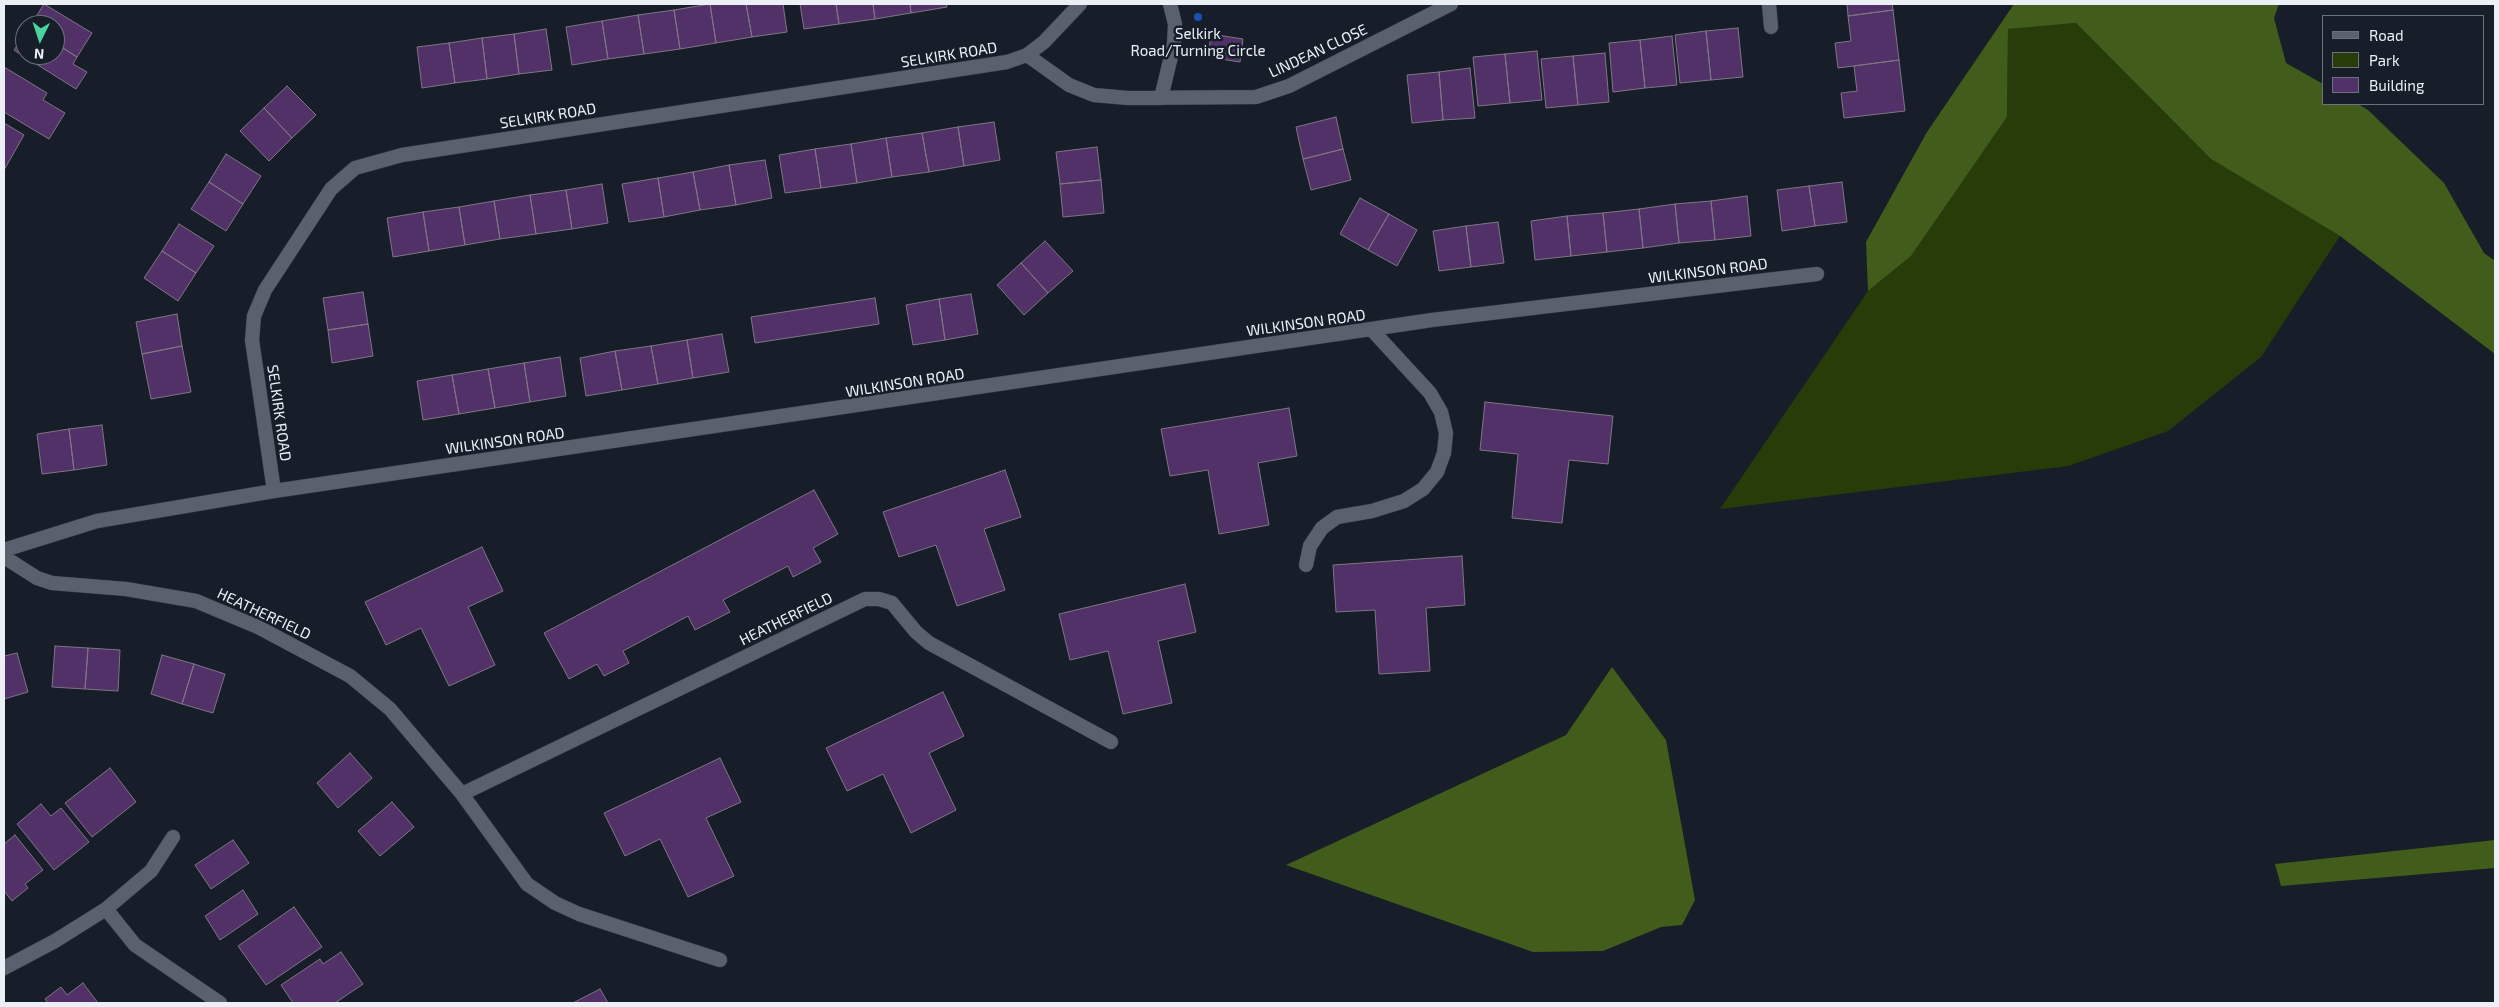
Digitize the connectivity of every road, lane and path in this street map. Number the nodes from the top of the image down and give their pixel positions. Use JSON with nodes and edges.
{"nodes":[{"id":1,"x":1080,"y":4,"type":"edge"},
{"id":2,"x":1170,"y":4,"type":"edge"},
{"id":3,"x":1451,"y":4,"type":"edge"},
{"id":4,"x":1769,"y":4,"type":"edge"},
{"id":5,"x":1771,"y":27,"type":"dead end"},
{"id":6,"x":1027,"y":54,"type":"junction"},
{"id":7,"x":1160,"y":98,"type":"junction"},
{"id":8,"x":1817,"y":274,"type":"dead end"},
{"id":9,"x":1372,"y":330,"type":"junction"},
{"id":10,"x":274,"y":491,"type":"junction"},
{"id":11,"x":4,"y":550,"type":"edge"},
{"id":12,"x":4,"y":557,"type":"edge"},
{"id":13,"x":1306,"y":565,"type":"dead end"},
{"id":14,"x":1111,"y":742,"type":"dead end"},
{"id":15,"x":462,"y":794,"type":"junction"},
{"id":16,"x":173,"y":837,"type":"dead end"},
{"id":17,"x":106,"y":909,"type":"junction"},
{"id":18,"x":720,"y":960,"type":"dead end"},
{"id":19,"x":4,"y":968,"type":"edge"},
{"id":20,"x":220,"y":1003,"type":"edge"}],
"edges":[{"from":1,"to":6,"type":"street","name":"SELKIRK ROAD"},
{"from":2,"to":7,"type":"street"},
{"from":3,"to":7,"type":"street","name":"LINDEAN CLOSE"},
{"from":4,"to":5,"type":"street"},
{"from":6,"to":7,"type":"street","name":"LINDEAN CLOSE"},
{"from":6,"to":10,"type":"street","name":"SELKIRK ROAD"},
{"from":8,"to":9,"type":"street","name":"WILKINSON ROAD"},
{"from":9,"to":10,"type":"street","name":"WILKINSON ROAD"},
{"from":9,"to":13,"type":"street"},
{"from":10,"to":11,"type":"street","name":"WILKINSON ROAD"},
{"from":12,"to":15,"type":"street","name":"HEATHERFIELD"},
{"from":14,"to":15,"type":"street","name":"HEATHERFIELD"},
{"from":15,"to":18,"type":"street","name":"HEATHERFIELD"},
{"from":16,"to":17,"type":"street"},
{"from":17,"to":19,"type":"street"},
{"from":17,"to":20,"type":"street"}]}
